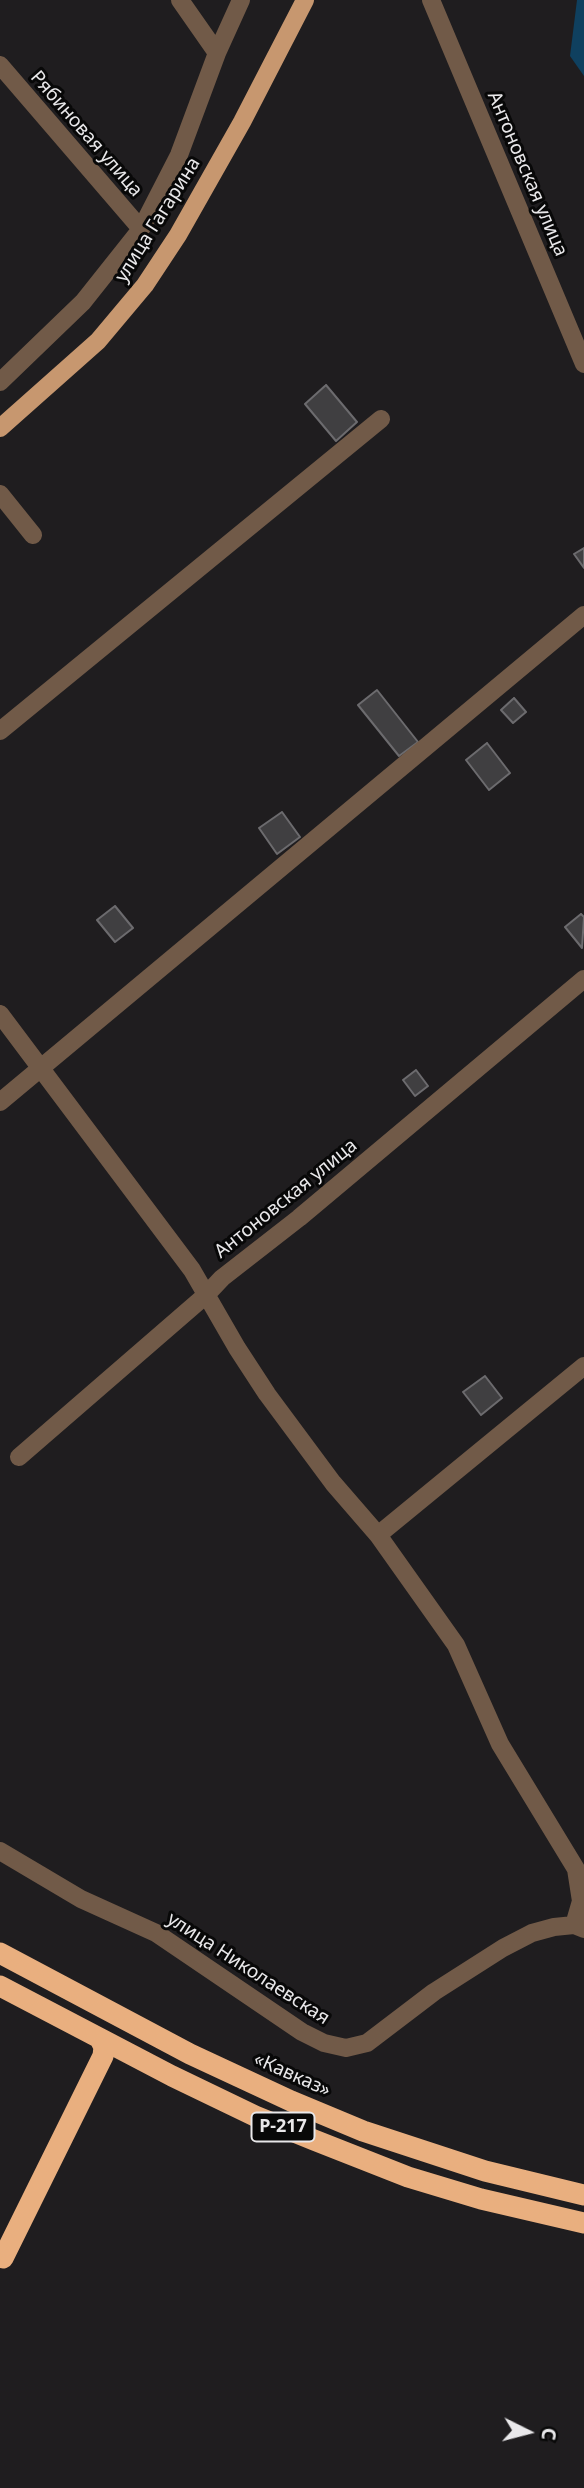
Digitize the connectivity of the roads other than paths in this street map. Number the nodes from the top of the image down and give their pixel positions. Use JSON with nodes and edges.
{"nodes":[{"id":1,"x":180,"y":0,"type":"edge"},
{"id":2,"x":241,"y":0,"type":"edge"},
{"id":3,"x":305,"y":0,"type":"edge"},
{"id":4,"x":431,"y":0,"type":"edge"},
{"id":5,"x":217,"y":54,"type":"junction"},
{"id":6,"x":0,"y":65,"type":"edge"},
{"id":7,"x":141,"y":229,"type":"junction"},
{"id":8,"x":584,"y":363,"type":"edge"},
{"id":9,"x":0,"y":382,"type":"edge"},
{"id":10,"x":381,"y":419,"type":"dead end"},
{"id":11,"x":0,"y":428,"type":"edge"},
{"id":12,"x":0,"y":494,"type":"edge"},
{"id":13,"x":33,"y":535,"type":"dead end"},
{"id":14,"x":584,"y":615,"type":"edge"},
{"id":15,"x":0,"y":731,"type":"edge"},
{"id":16,"x":584,"y":979,"type":"edge"},
{"id":17,"x":0,"y":1014,"type":"edge"},
{"id":18,"x":41,"y":1068,"type":"junction"},
{"id":19,"x":0,"y":1102,"type":"edge"},
{"id":20,"x":206,"y":1295,"type":"junction"},
{"id":21,"x":584,"y":1366,"type":"edge"},
{"id":22,"x":19,"y":1457,"type":"dead end"},
{"id":23,"x":378,"y":1535,"type":"junction"},
{"id":24,"x":0,"y":1851,"type":"edge"},
{"id":25,"x":579,"y":1927,"type":"edge"},
{"id":26,"x":0,"y":1938,"type":"edge"},
{"id":27,"x":0,"y":1954,"type":"edge"},
{"id":28,"x":0,"y":1986,"type":"edge"},
{"id":29,"x":90,"y":2002,"type":"junction"},
{"id":30,"x":108,"y":2048,"type":"junction"},
{"id":31,"x":584,"y":2195,"type":"edge"},
{"id":32,"x":584,"y":2223,"type":"edge"},
{"id":33,"x":3,"y":2258,"type":"dead end"}],
"edges":[{"from":1,"to":5,"type":"street"},
{"from":2,"to":5,"type":"street"},
{"from":3,"to":11,"type":"main road","name":"улица Гагарина"},
{"from":4,"to":8,"type":"street","name":"Антоновская улица"},
{"from":5,"to":7,"type":"street"},
{"from":6,"to":7,"type":"street","name":"Рябиновая улица"},
{"from":7,"to":9,"type":"street"},
{"from":10,"to":15,"type":"street"},
{"from":12,"to":13,"type":"street"},
{"from":14,"to":18,"type":"street"},
{"from":16,"to":20,"type":"street","name":"Антоновская улица"},
{"from":17,"to":18,"type":"street"},
{"from":18,"to":19,"type":"street"},
{"from":18,"to":20,"type":"street"},
{"from":20,"to":22,"type":"street","name":"Антоновская улица"},
{"from":20,"to":23,"type":"street"},
{"from":21,"to":23,"type":"street"},
{"from":23,"to":25,"type":"street"},
{"from":24,"to":25,"type":"street","name":"улица Николаевская"},
{"from":26,"to":29,"type":"highway"},
{"from":27,"to":29,"type":"highway","name":"«Кавказ»","number":"Р-217"},
{"from":28,"to":30,"type":"highway","number":"Р-217"},
{"from":29,"to":31,"type":"highway","name":"«Кавказ»","number":"Р-217"},
{"from":30,"to":32,"type":"highway","number":"Р-217"},
{"from":30,"to":33,"type":"highway"}]}
